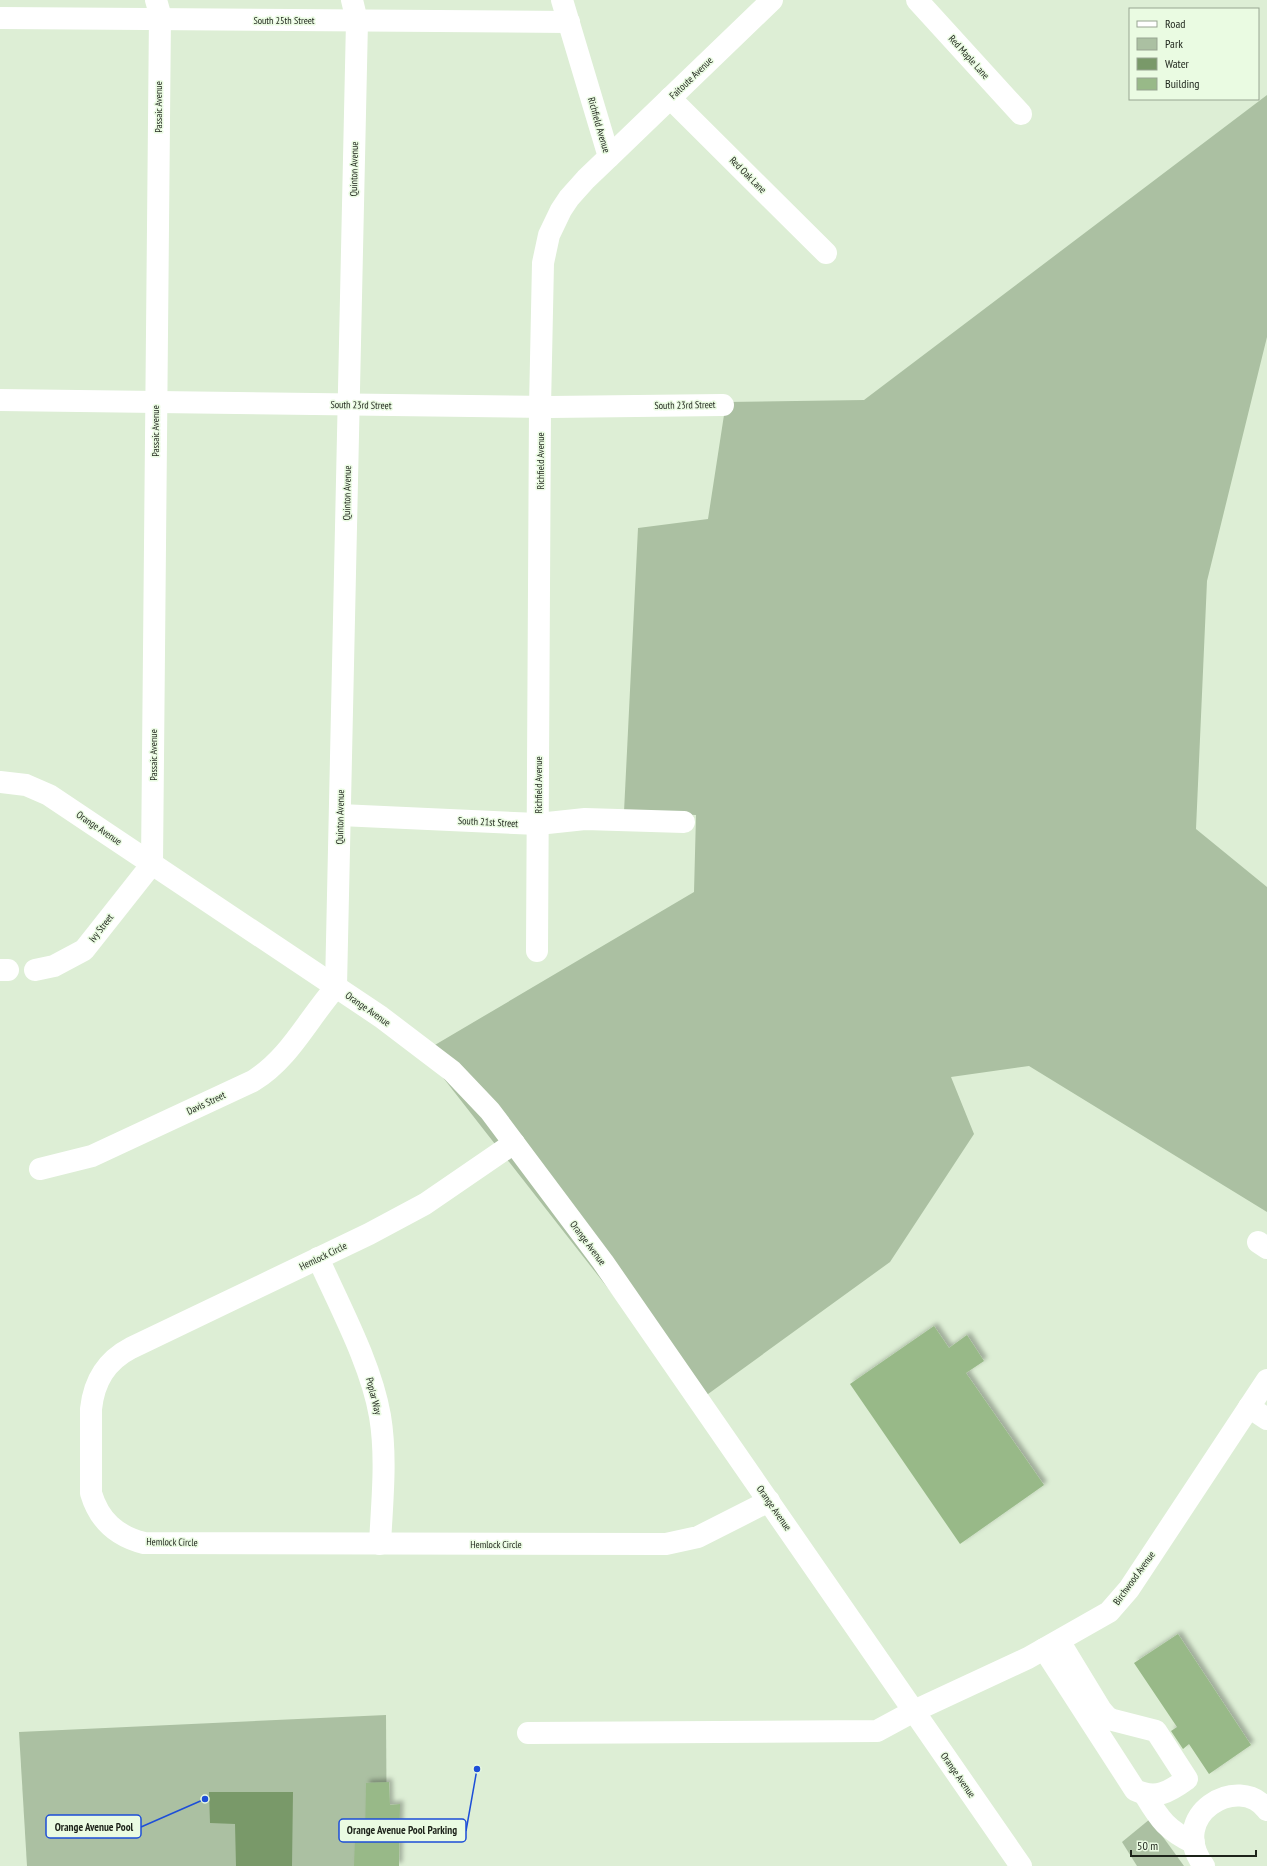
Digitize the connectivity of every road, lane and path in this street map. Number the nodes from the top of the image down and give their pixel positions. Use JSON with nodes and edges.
{"nodes":[{"id":1,"x":352,"y":0,"type":"edge"},
{"id":2,"x":562,"y":0,"type":"edge"},
{"id":3,"x":918,"y":0,"type":"edge"},
{"id":4,"x":764,"y":3,"type":"edge"},
{"id":5,"x":157,"y":10,"type":"edge"},
{"id":6,"x":0,"y":18,"type":"edge"},
{"id":7,"x":357,"y":20,"type":"junction"},
{"id":8,"x":569,"y":22,"type":"junction"},
{"id":9,"x":670,"y":98,"type":"junction"},
{"id":10,"x":1021,"y":114,"type":"dead end"},
{"id":11,"x":609,"y":157,"type":"junction"},
{"id":12,"x":826,"y":253,"type":"dead end"},
{"id":13,"x":0,"y":400,"type":"edge"},
{"id":14,"x":156,"y":402,"type":"junction"},
{"id":15,"x":349,"y":404,"type":"junction"},
{"id":16,"x":723,"y":405,"type":"dead end"},
{"id":17,"x":540,"y":407,"type":"junction"},
{"id":18,"x":0,"y":782,"type":"edge"},
{"id":19,"x":340,"y":815,"type":"junction"},
{"id":20,"x":684,"y":822,"type":"dead end"},
{"id":21,"x":538,"y":824,"type":"junction"},
{"id":22,"x":152,"y":864,"type":"junction"},
{"id":23,"x":537,"y":951,"type":"dead end"},
{"id":24,"x":35,"y":970,"type":"dead end"},
{"id":25,"x":336,"y":987,"type":"junction"},
{"id":26,"x":514,"y":1143,"type":"junction"},
{"id":27,"x":40,"y":1169,"type":"dead end"},
{"id":28,"x":318,"y":1258,"type":"junction"},
{"id":29,"x":1267,"y":1380,"type":"edge"},
{"id":30,"x":1258,"y":1413,"type":"edge"},
{"id":31,"x":769,"y":1501,"type":"junction"},
{"id":32,"x":380,"y":1544,"type":"junction"},
{"id":33,"x":1051,"y":1645,"type":"junction"},
{"id":34,"x":914,"y":1710,"type":"junction"},
{"id":35,"x":528,"y":1733,"type":"dead end"},
{"id":36,"x":1187,"y":1779,"type":"junction"},
{"id":37,"x":1145,"y":1795,"type":"junction"},
{"id":38,"x":1211,"y":1804,"type":"junction"},
{"id":39,"x":1267,"y":1810,"type":"edge"},
{"id":40,"x":1194,"y":1843,"type":"junction"},
{"id":41,"x":1022,"y":1866,"type":"edge"},
{"id":42,"x":1204,"y":1866,"type":"edge"}],
"edges":[{"from":1,"to":7,"type":"street","name":"Quinton Avenue"},
{"from":2,"to":8,"type":"street","name":"Richfield Avenue"},
{"from":3,"to":10,"type":"street","name":"Red Maple Lane"},
{"from":4,"to":9,"type":"street","name":"Faitoute Avenue"},
{"from":5,"to":6,"type":"street","name":"South 25th Street"},
{"from":5,"to":7,"type":"street","name":"South 25th Street"},
{"from":5,"to":14,"type":"street","name":"Passaic Avenue"},
{"from":7,"to":8,"type":"street","name":"South 25th Street"},
{"from":7,"to":15,"type":"street","name":"Quinton Avenue"},
{"from":8,"to":11,"type":"street","name":"Richfield Avenue"},
{"from":9,"to":11,"type":"street","name":"Faitoute Avenue"},
{"from":9,"to":12,"type":"street","name":"Red Oak Lane"},
{"from":11,"to":17,"type":"street","name":"Richfield Avenue"},
{"from":13,"to":14,"type":"street","name":"South 23rd Street"},
{"from":14,"to":15,"type":"street","name":"South 23rd Street"},
{"from":14,"to":22,"type":"street","name":"Passaic Avenue"},
{"from":15,"to":17,"type":"street","name":"South 23rd Street"},
{"from":15,"to":19,"type":"street","name":"Quinton Avenue"},
{"from":16,"to":17,"type":"street","name":"South 23rd Street"},
{"from":17,"to":21,"type":"street","name":"Richfield Avenue"},
{"from":18,"to":22,"type":"street","name":"Orange Avenue"},
{"from":19,"to":21,"type":"street","name":"South 21st Street"},
{"from":19,"to":25,"type":"street","name":"Quinton Avenue"},
{"from":20,"to":21,"type":"street","name":"South 21st Street"},
{"from":21,"to":23,"type":"street","name":"Richfield Avenue"},
{"from":22,"to":24,"type":"street","name":"Ivy Street"},
{"from":22,"to":25,"type":"street","name":"Orange Avenue"},
{"from":25,"to":26,"type":"street","name":"Orange Avenue"},
{"from":25,"to":27,"type":"street","name":"Davis Street"},
{"from":26,"to":28,"type":"street","name":"Hemlock Circle"},
{"from":26,"to":31,"type":"street","name":"Orange Avenue"},
{"from":28,"to":32,"type":"street","name":"Poplar Way"},
{"from":28,"to":32,"type":"street","name":"Hemlock Circle"},
{"from":29,"to":30,"type":"street","name":"Birchwood Avenue"},
{"from":30,"to":33,"type":"street","name":"Birchwood Avenue"},
{"from":31,"to":32,"type":"street","name":"Hemlock Circle"},
{"from":31,"to":34,"type":"street","name":"Orange Avenue"},
{"from":33,"to":34,"type":"street","name":"Birchwood Avenue"},
{"from":33,"to":36,"type":"street"},
{"from":33,"to":37,"type":"street"},
{"from":34,"to":35,"type":"street","name":"Birchwood Avenue"},
{"from":34,"to":41,"type":"street","name":"Orange Avenue"},
{"from":36,"to":37,"type":"street"},
{"from":36,"to":38,"type":"street"},
{"from":37,"to":40,"type":"street"},
{"from":38,"to":39,"type":"street"},
{"from":38,"to":40,"type":"street"},
{"from":40,"to":42,"type":"street"}]}
